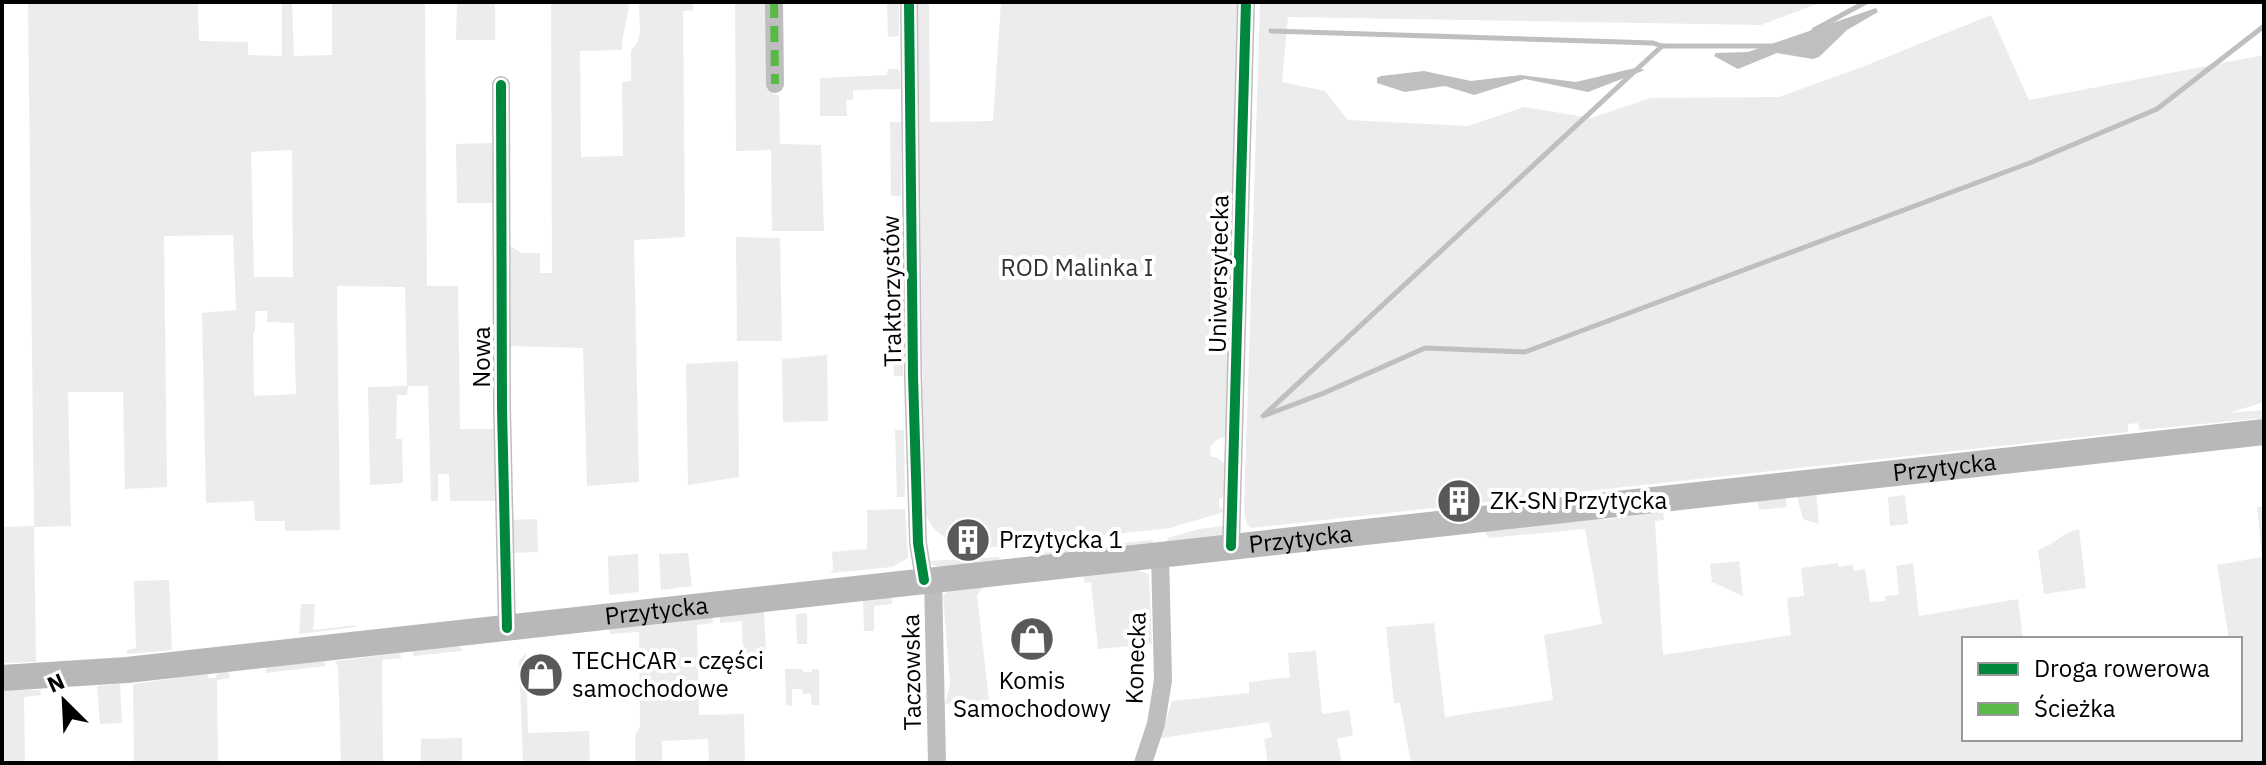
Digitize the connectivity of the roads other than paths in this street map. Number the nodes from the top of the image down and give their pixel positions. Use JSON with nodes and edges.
{"nodes":[{"id":1,"x":774,"y":2,"type":"edge"},
{"id":2,"x":909,"y":2,"type":"edge"},
{"id":3,"x":1246,"y":2,"type":"edge"},
{"id":4,"x":775,"y":84,"type":"dead end"},
{"id":5,"x":501,"y":85,"type":"dead end"},
{"id":6,"x":2264,"y":432,"type":"edge"},
{"id":7,"x":1231,"y":546,"type":"junction"},
{"id":8,"x":1160,"y":554,"type":"junction"},
{"id":9,"x":928,"y":580,"type":"junction"},
{"id":10,"x":507,"y":628,"type":"junction"},
{"id":11,"x":2,"y":678,"type":"edge"},
{"id":12,"x":937,"y":763,"type":"edge"},
{"id":13,"x":1143,"y":763,"type":"edge"}],
"edges":[{"from":1,"to":4,"type":"street"},
{"from":2,"to":9,"type":"street","name":"Traktorzystów"},
{"from":3,"to":7,"type":"street","name":"Uniwersytecka"},
{"from":5,"to":10,"type":"street","name":"Nowa"},
{"from":6,"to":7,"type":"main road","name":"Przytycka"},
{"from":7,"to":8,"type":"main road","name":"Przytycka"},
{"from":8,"to":9,"type":"main road","name":"Przytycka"},
{"from":8,"to":13,"type":"street","name":"Konecka"},
{"from":9,"to":10,"type":"main road","name":"Przytycka"},
{"from":9,"to":12,"type":"street","name":"Taczowska"},
{"from":10,"to":11,"type":"main road","name":"Przytycka"}]}
